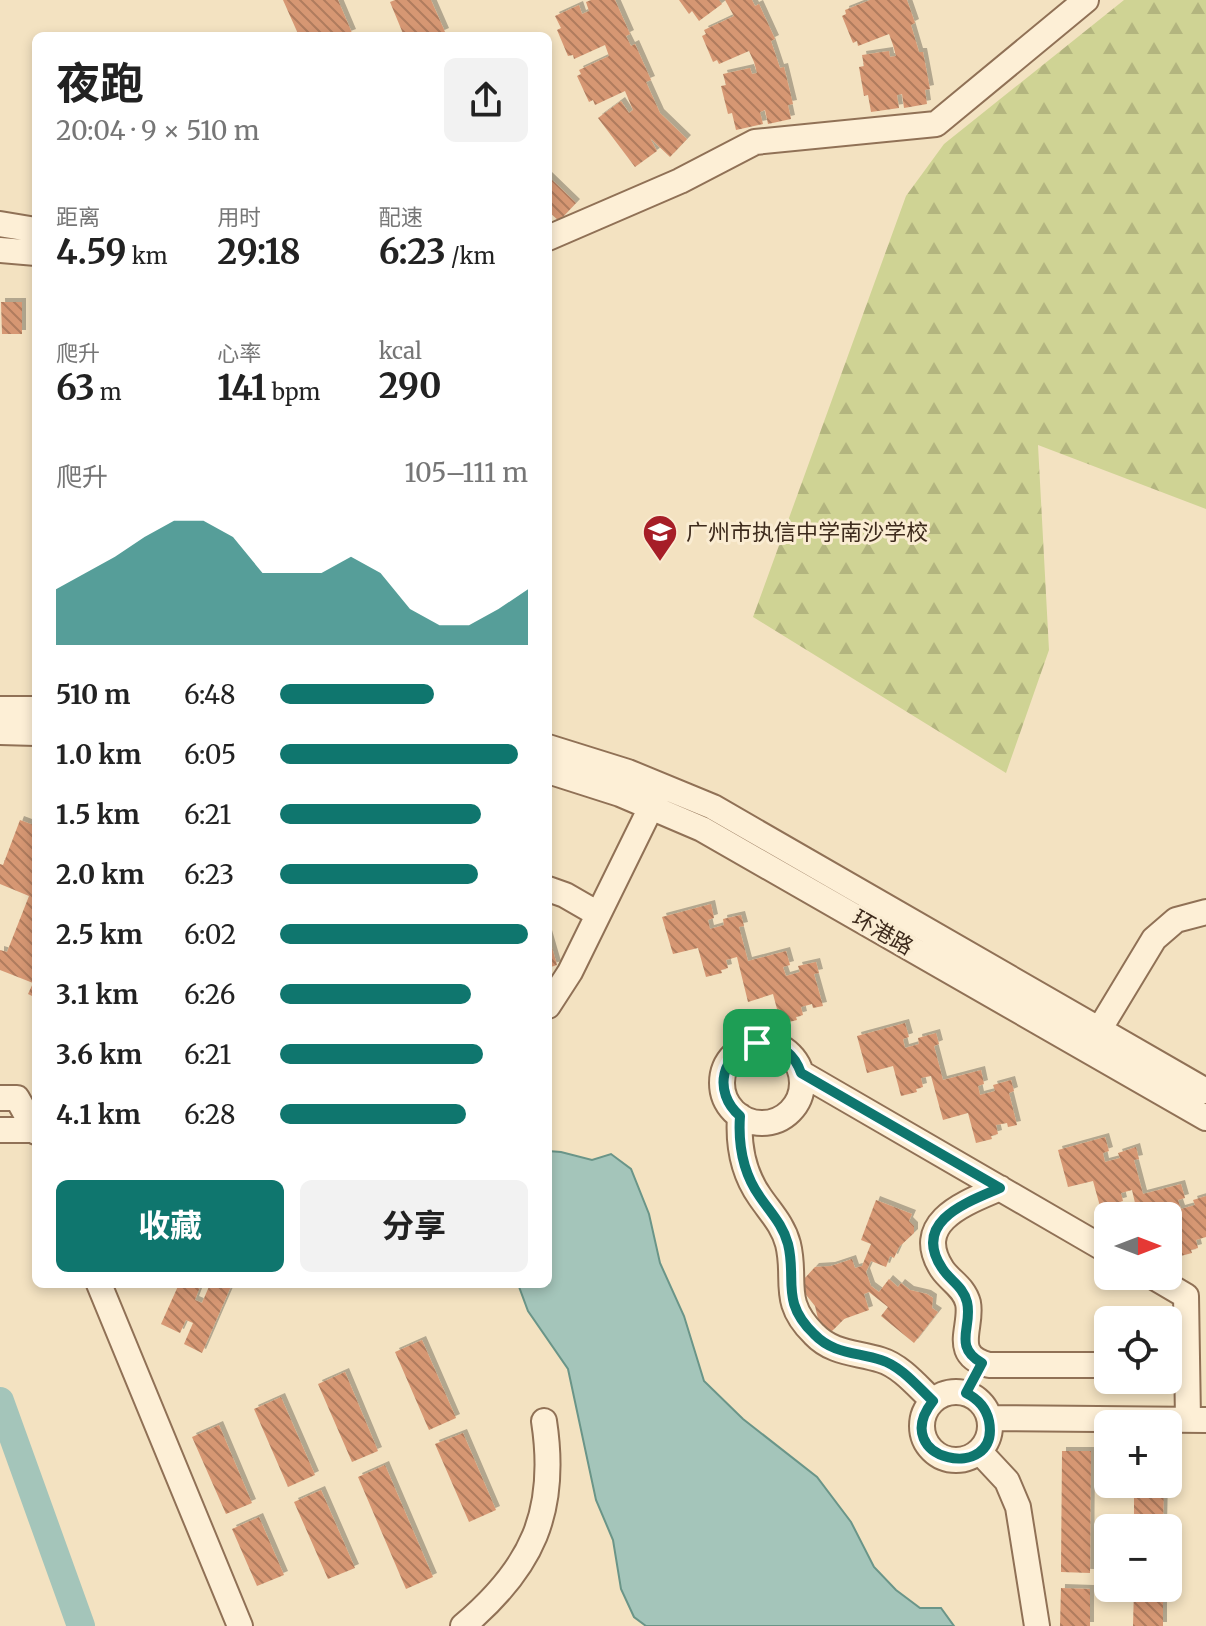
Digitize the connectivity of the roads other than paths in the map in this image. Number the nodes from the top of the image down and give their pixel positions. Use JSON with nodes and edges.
{"nodes":[{"id":1,"x":1086,"y":0,"type":"edge"},
{"id":2,"x":0,"y":224,"type":"edge"},
{"id":3,"x":32,"y":229,"type":"edge"},
{"id":4,"x":552,"y":236,"type":"edge"},
{"id":5,"x":0,"y":250,"type":"edge"},
{"id":6,"x":32,"y":253,"type":"edge"},
{"id":7,"x":0,"y":709,"type":"edge"},
{"id":8,"x":32,"y":709,"type":"edge"},
{"id":9,"x":0,"y":732,"type":"edge"},
{"id":10,"x":32,"y":733,"type":"edge"},
{"id":11,"x":552,"y":749,"type":"edge"},
{"id":12,"x":552,"y":772,"type":"edge"},
{"id":13,"x":656,"y":796,"type":"junction"},
{"id":14,"x":552,"y":890,"type":"edge"},
{"id":15,"x":1206,"y":912,"type":"edge"},
{"id":16,"x":598,"y":914,"type":"junction"},
{"id":17,"x":552,"y":1001,"type":"edge"},
{"id":18,"x":1099,"y":1030,"type":"junction"},
{"id":19,"x":801,"y":1073,"type":"junction"},
{"id":20,"x":1206,"y":1091,"type":"edge"},
{"id":21,"x":8,"y":1098,"type":"edge"},
{"id":22,"x":740,"y":1116,"type":"junction"},
{"id":23,"x":1206,"y":1118,"type":"edge"},
{"id":24,"x":32,"y":1127,"type":"edge"},
{"id":25,"x":0,"y":1130,"type":"edge"},
{"id":26,"x":32,"y":1131,"type":"edge"},
{"id":27,"x":1000,"y":1188,"type":"junction"},
{"id":28,"x":1094,"y":1243,"type":"edge"},
{"id":29,"x":101,"y":1288,"type":"edge"},
{"id":30,"x":1176,"y":1290,"type":"edge"},
{"id":31,"x":1182,"y":1331,"type":"edge"},
{"id":32,"x":982,"y":1363,"type":"junction"},
{"id":33,"x":1094,"y":1365,"type":"edge"},
{"id":34,"x":1182,"y":1377,"type":"edge"},
{"id":35,"x":966,"y":1393,"type":"junction"},
{"id":36,"x":933,"y":1401,"type":"junction"},
{"id":37,"x":989,"y":1418,"type":"junction"},
{"id":38,"x":1197,"y":1420,"type":"edge"},
{"id":39,"x":544,"y":1421,"type":"dead end"},
{"id":40,"x":979,"y":1451,"type":"junction"},
{"id":41,"x":240,"y":1626,"type":"edge"},
{"id":42,"x":463,"y":1626,"type":"edge"},
{"id":43,"x":1037,"y":1626,"type":"edge"}],
"edges":[{"from":1,"to":4,"type":"street"},
{"from":2,"to":3,"type":"street"},
{"from":5,"to":6,"type":"street"},
{"from":7,"to":8,"type":"street"},
{"from":9,"to":10,"type":"street"},
{"from":11,"to":13,"type":"street","name":"环港路"},
{"from":12,"to":13,"type":"street","name":"环港路"},
{"from":13,"to":16,"type":"street"},
{"from":13,"to":18,"type":"street","name":"环港路"},
{"from":13,"to":23,"type":"street","name":"环港路"},
{"from":14,"to":16,"type":"street"},
{"from":15,"to":18,"type":"street"},
{"from":16,"to":17,"type":"street"},
{"from":18,"to":20,"type":"street","name":"环港路"},
{"from":19,"to":22,"type":"street"},
{"from":19,"to":22,"type":"street"},
{"from":19,"to":27,"type":"street"},
{"from":21,"to":24,"type":"street"},
{"from":22,"to":36,"type":"street"},
{"from":25,"to":26,"type":"street"},
{"from":27,"to":28,"type":"street"},
{"from":27,"to":32,"type":"street"},
{"from":29,"to":41,"type":"street"},
{"from":30,"to":31,"type":"street"},
{"from":32,"to":33,"type":"street"},
{"from":32,"to":35,"type":"street"},
{"from":34,"to":38,"type":"street"},
{"from":35,"to":36,"type":"street"},
{"from":35,"to":37,"type":"street"},
{"from":36,"to":40,"type":"street"},
{"from":37,"to":38,"type":"street"},
{"from":37,"to":40,"type":"street"},
{"from":39,"to":42,"type":"street"},
{"from":40,"to":43,"type":"street"}]}
